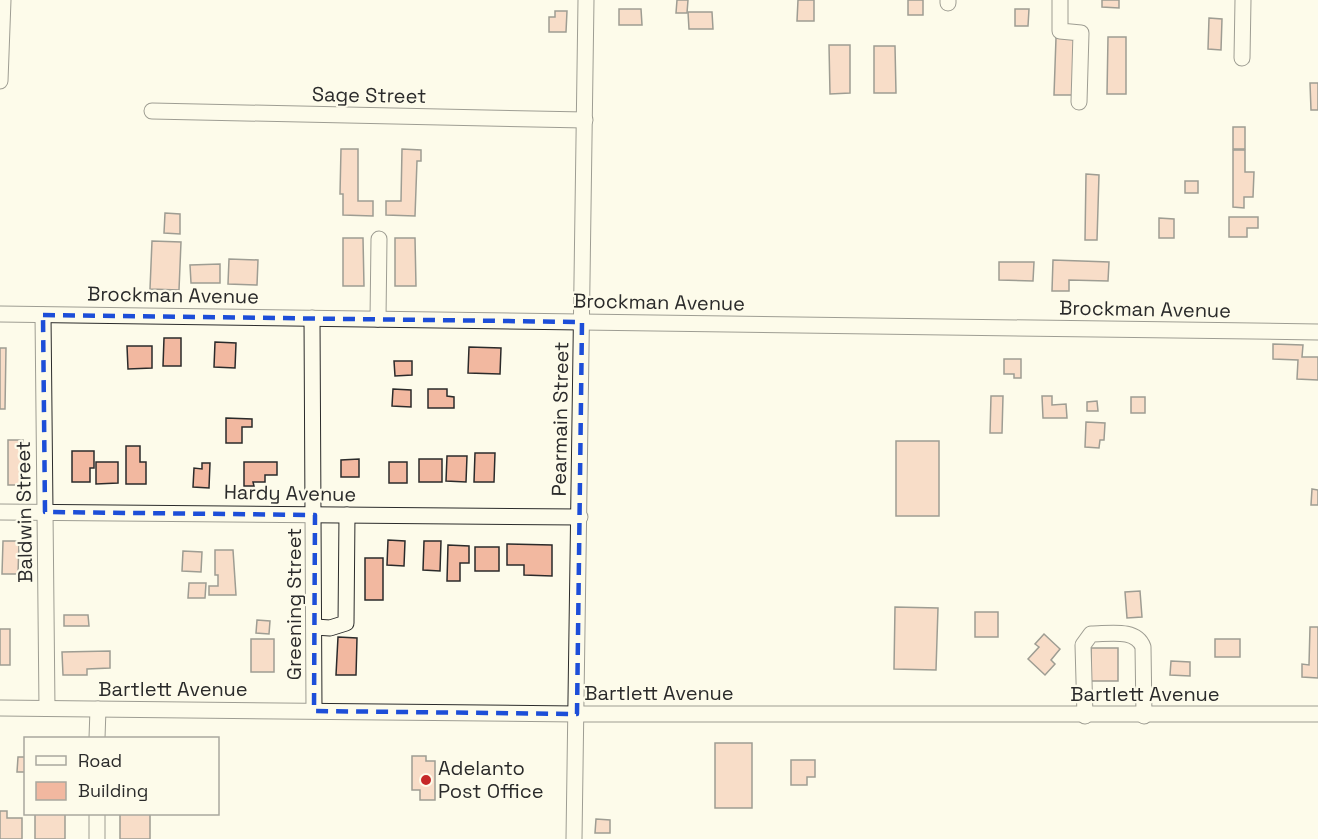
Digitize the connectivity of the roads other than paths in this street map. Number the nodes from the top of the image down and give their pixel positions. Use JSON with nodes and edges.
{"nodes":[{"id":1,"x":3,"y":0,"type":"edge"},
{"id":2,"x":586,"y":0,"type":"edge"},
{"id":3,"x":1060,"y":0,"type":"edge"},
{"id":4,"x":1243,"y":0,"type":"edge"},
{"id":5,"x":1242,"y":58,"type":"dead end"},
{"id":6,"x":0,"y":81,"type":"edge"},
{"id":7,"x":1079,"y":102,"type":"dead end"},
{"id":8,"x":152,"y":111,"type":"dead end"},
{"id":9,"x":585,"y":120,"type":"junction"},
{"id":10,"x":379,"y":239,"type":"dead end"},
{"id":11,"x":0,"y":314,"type":"edge"},
{"id":12,"x":43,"y":315,"type":"junction"},
{"id":13,"x":312,"y":318,"type":"junction"},
{"id":14,"x":378,"y":319,"type":"junction"},
{"id":15,"x":582,"y":322,"type":"junction"},
{"id":16,"x":1318,"y":332,"type":"edge"},
{"id":17,"x":0,"y":512,"type":"edge"},
{"id":18,"x":45,"y":512,"type":"junction"},
{"id":19,"x":315,"y":514,"type":"junction"},
{"id":20,"x":347,"y":515,"type":"junction"},
{"id":21,"x":580,"y":518,"type":"junction"},
{"id":22,"x":315,"y":627,"type":"junction"},
{"id":23,"x":0,"y":708,"type":"edge"},
{"id":24,"x":47,"y":708,"type":"junction"},
{"id":25,"x":98,"y":709,"type":"junction"},
{"id":26,"x":314,"y":711,"type":"junction"},
{"id":27,"x":577,"y":714,"type":"junction"},
{"id":28,"x":1318,"y":714,"type":"edge"},
{"id":29,"x":1085,"y":716,"type":"junction"},
{"id":30,"x":1144,"y":716,"type":"junction"},
{"id":31,"x":98,"y":737,"type":"edge"},
{"id":32,"x":97,"y":815,"type":"edge"},
{"id":33,"x":97,"y":839,"type":"edge"},
{"id":34,"x":574,"y":839,"type":"edge"}],
"edges":[{"from":1,"to":6,"type":"street"},
{"from":2,"to":9,"type":"street","name":"Pearmain Street"},
{"from":3,"to":7,"type":"street"},
{"from":4,"to":5,"type":"street"},
{"from":8,"to":9,"type":"street","name":"Sage Street"},
{"from":9,"to":15,"type":"street","name":"Pearmain Street"},
{"from":10,"to":14,"type":"street"},
{"from":11,"to":12,"type":"street","name":"Brockman Avenue"},
{"from":12,"to":13,"type":"street","name":"Brockman Avenue"},
{"from":12,"to":18,"type":"street","name":"Baldwin Street"},
{"from":13,"to":14,"type":"street","name":"Brockman Avenue"},
{"from":13,"to":19,"type":"street","name":"Greening Street"},
{"from":14,"to":15,"type":"street","name":"Brockman Avenue"},
{"from":15,"to":16,"type":"street","name":"Brockman Avenue"},
{"from":15,"to":21,"type":"street","name":"Pearmain Street"},
{"from":17,"to":18,"type":"street","name":"Hardy Avenue"},
{"from":18,"to":19,"type":"street","name":"Hardy Avenue"},
{"from":18,"to":24,"type":"street","name":"Baldwin Street"},
{"from":19,"to":20,"type":"street","name":"Hardy Avenue"},
{"from":19,"to":22,"type":"street","name":"Greening Street"},
{"from":20,"to":21,"type":"street","name":"Hardy Avenue"},
{"from":20,"to":22,"type":"street"},
{"from":21,"to":27,"type":"street","name":"Pearmain Street"},
{"from":22,"to":26,"type":"street","name":"Greening Street"},
{"from":23,"to":24,"type":"street","name":"Bartlett Avenue"},
{"from":24,"to":25,"type":"street","name":"Bartlett Avenue"},
{"from":25,"to":26,"type":"street","name":"Bartlett Avenue"},
{"from":25,"to":31,"type":"street"},
{"from":26,"to":27,"type":"street","name":"Bartlett Avenue"},
{"from":27,"to":29,"type":"street","name":"Bartlett Avenue"},
{"from":27,"to":34,"type":"street","name":"Pearmain Street"},
{"from":28,"to":30,"type":"street","name":"Bartlett Avenue"},
{"from":29,"to":30,"type":"street","name":"Bartlett Avenue"},
{"from":29,"to":30,"type":"street"},
{"from":32,"to":33,"type":"street"}]}
